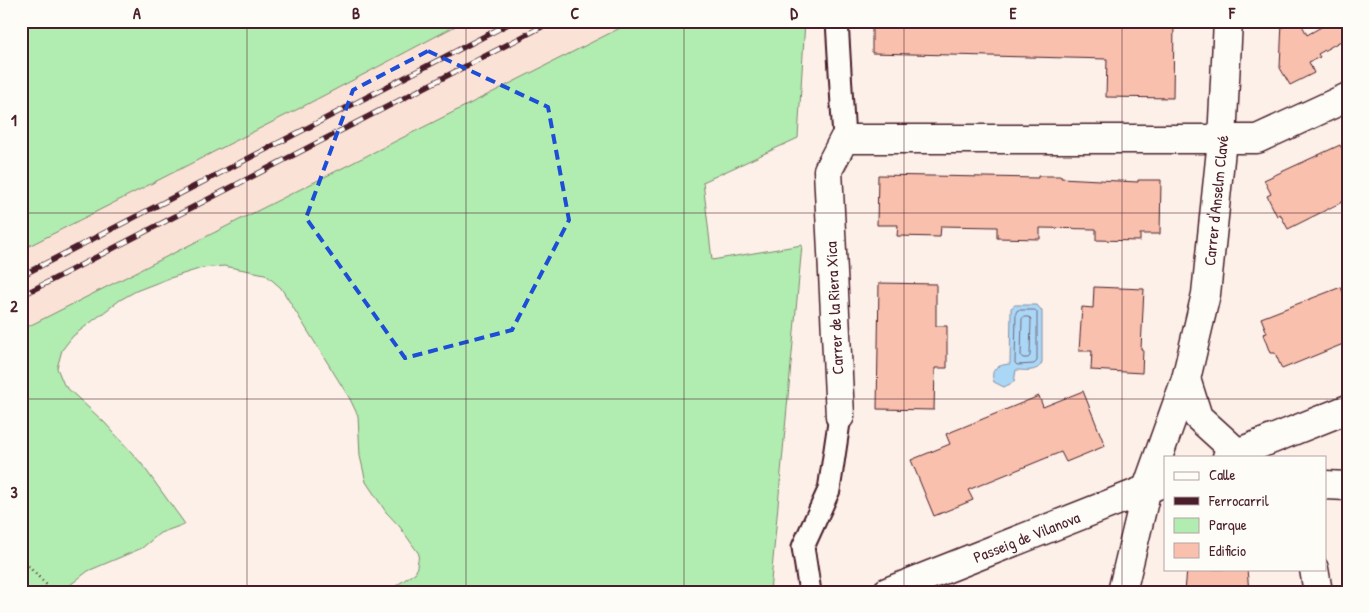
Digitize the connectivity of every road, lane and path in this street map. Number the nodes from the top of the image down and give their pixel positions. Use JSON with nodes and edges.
{"nodes":[{"id":1,"x":837,"y":21,"type":"edge"},
{"id":2,"x":1228,"y":21,"type":"edge"},
{"id":3,"x":1348,"y":97,"type":"edge"},
{"id":4,"x":844,"y":140,"type":"junction"},
{"id":5,"x":1222,"y":140,"type":"junction"},
{"id":6,"x":1186,"y":379,"type":"junction"},
{"id":7,"x":1348,"y":409,"type":"edge"},
{"id":8,"x":840,"y":416,"type":"joint"},
{"id":9,"x":1235,"y":455,"type":"edge"},
{"id":10,"x":1164,"y":456,"type":"edge"},
{"id":11,"x":1164,"y":457,"type":"edge"},
{"id":12,"x":1156,"y":485,"type":"edge"},
{"id":13,"x":1326,"y":485,"type":"edge"},
{"id":14,"x":1348,"y":486,"type":"edge"},
{"id":15,"x":21,"y":560,"type":"edge"},
{"id":16,"x":1314,"y":570,"type":"edge"},
{"id":17,"x":54,"y":592,"type":"edge"},
{"id":18,"x":810,"y":592,"type":"edge"},
{"id":19,"x":888,"y":592,"type":"edge"},
{"id":20,"x":1122,"y":592,"type":"edge"},
{"id":21,"x":1318,"y":592,"type":"edge"}],
"edges":[{"from":1,"to":4,"type":"street"},
{"from":2,"to":5,"type":"street","name":"Carrer d'Anselm Clavé"},
{"from":3,"to":5,"type":"street"},
{"from":4,"to":5,"type":"street"},
{"from":4,"to":8,"type":"street","name":"Carrer de la Riera Xica"},
{"from":5,"to":6,"type":"street","name":"Carrer d'Anselm Clavé"},
{"from":6,"to":9,"type":"street"},
{"from":6,"to":10,"type":"street","name":"Carrer d'Anselm Clavé"},
{"from":7,"to":9,"type":"street"},
{"from":8,"to":18,"type":"street","name":"Carrer de la Riera Xica"},
{"from":11,"to":12,"type":"street","name":"Carrer d'Anselm Clavé"},
{"from":12,"to":19,"type":"street","name":"Passeig de Vilanova"},
{"from":12,"to":20,"type":"street","name":"Carrer d'Anselm Clavé"},
{"from":13,"to":14,"type":"street"},
{"from":15,"to":17,"type":"path"},
{"from":16,"to":21,"type":"street"}]}
